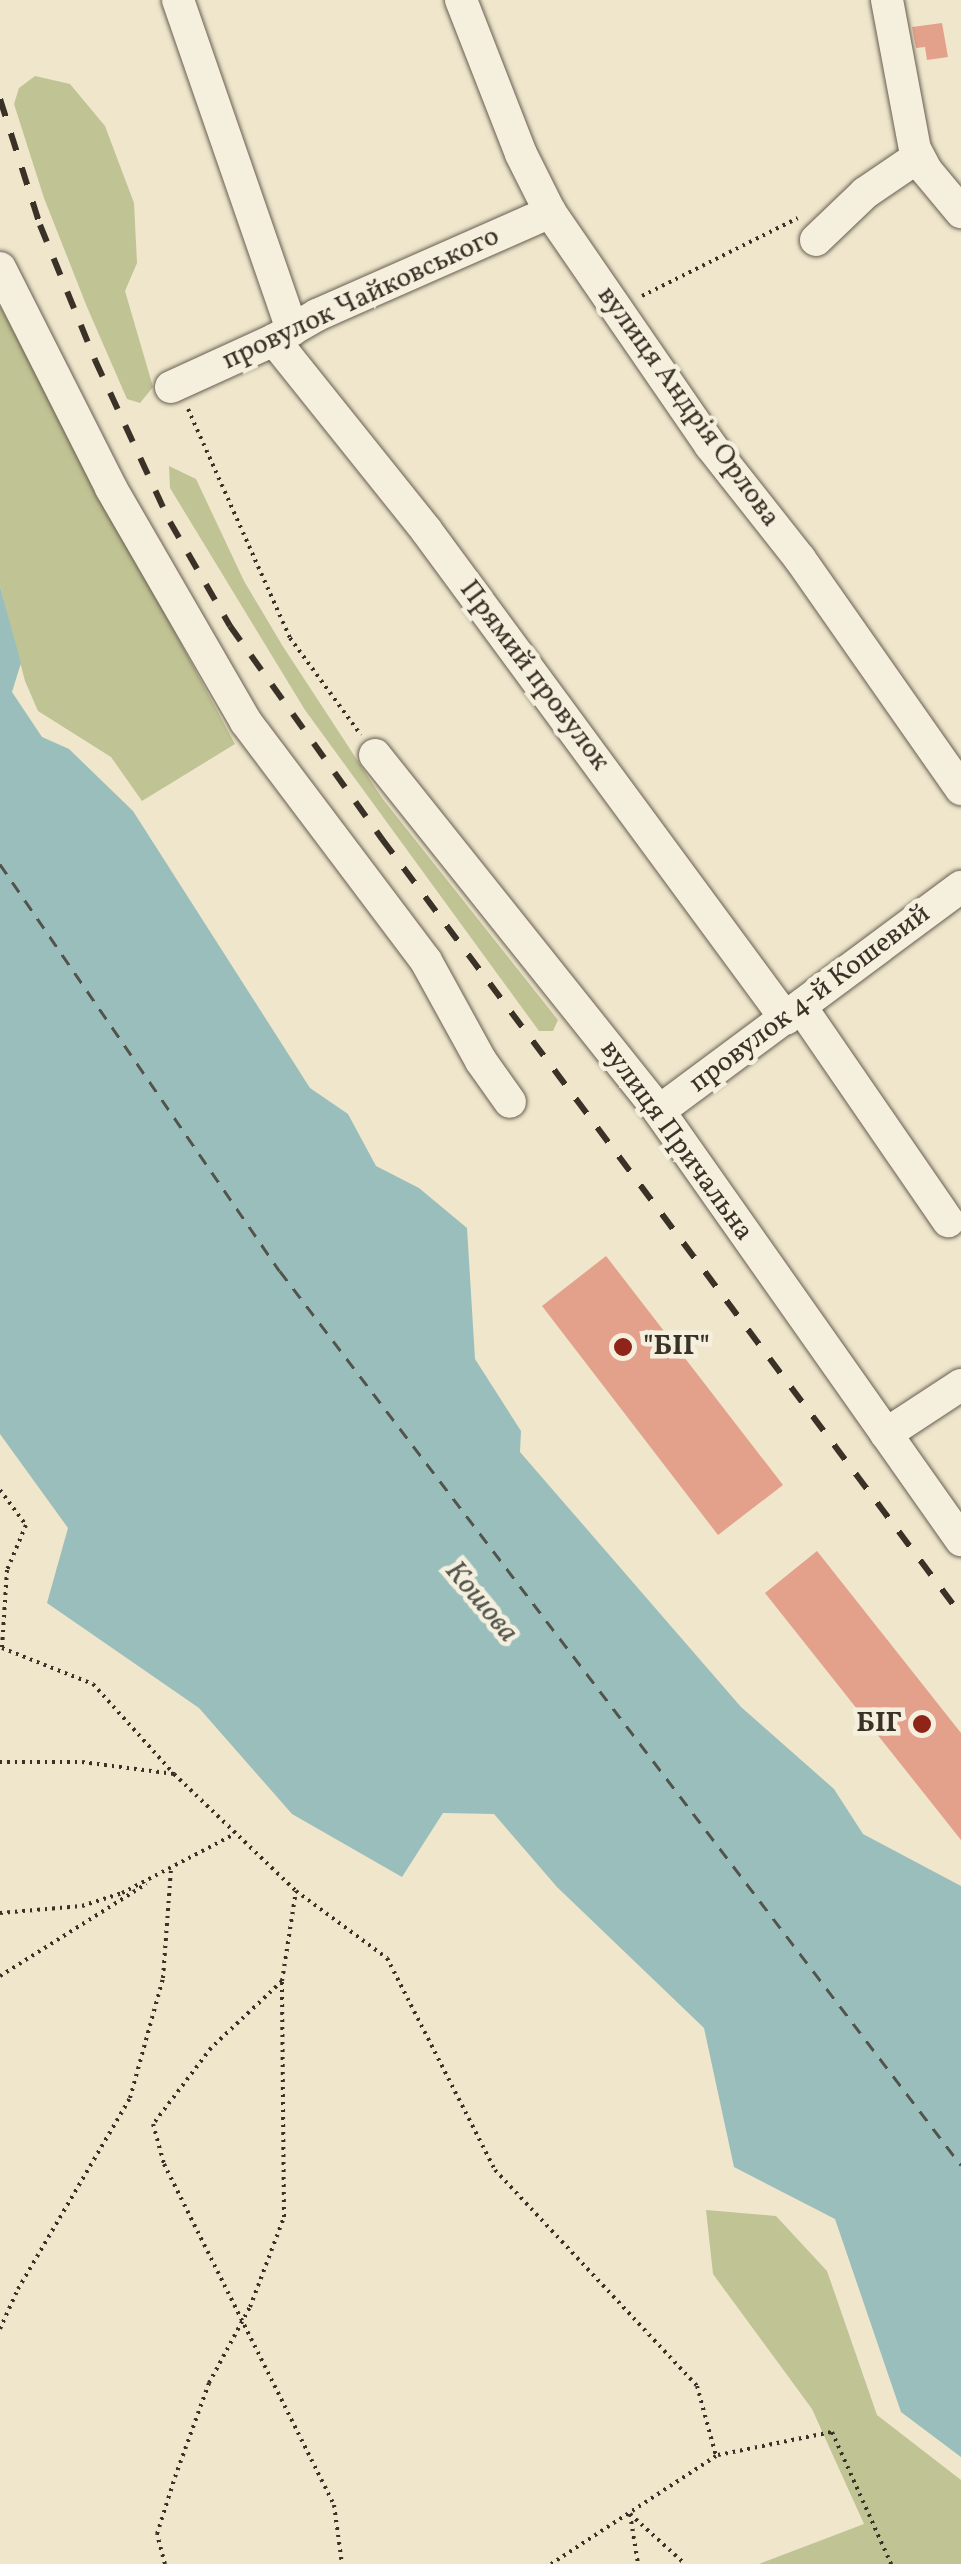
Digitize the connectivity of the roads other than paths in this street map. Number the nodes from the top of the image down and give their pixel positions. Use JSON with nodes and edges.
{"nodes":[{"id":1,"x":178,"y":0,"type":"edge"},
{"id":2,"x":461,"y":0,"type":"edge"},
{"id":3,"x":887,"y":0,"type":"edge"},
{"id":4,"x":918,"y":157,"type":"junction"},
{"id":5,"x":550,"y":212,"type":"junction"},
{"id":6,"x":961,"y":212,"type":"edge"},
{"id":7,"x":824,"y":230,"type":"road end"},
{"id":8,"x":0,"y":268,"type":"edge"},
{"id":9,"x":283,"y":335,"type":"junction"},
{"id":10,"x":174,"y":385,"type":"road end"},
{"id":11,"x":375,"y":755,"type":"road end"},
{"id":12,"x":961,"y":788,"type":"edge"},
{"id":13,"x":961,"y":886,"type":"edge"},
{"id":14,"x":794,"y":1013,"type":"junction"},
{"id":15,"x":510,"y":1102,"type":"dead end"},
{"id":16,"x":658,"y":1111,"type":"junction"},
{"id":17,"x":948,"y":1221,"type":"dead end"},
{"id":18,"x":961,"y":1385,"type":"edge"},
{"id":19,"x":886,"y":1434,"type":"junction"},
{"id":20,"x":961,"y":1540,"type":"edge"}],
"edges":[{"from":1,"to":9,"type":"street","name":"Прямий провулок"},
{"from":2,"to":5,"type":"street","name":"вулиця Андрія Орлова"},
{"from":3,"to":4,"type":"street"},
{"from":4,"to":6,"type":"street"},
{"from":4,"to":7,"type":"street"},
{"from":5,"to":9,"type":"street","name":"провулок Чайковського"},
{"from":5,"to":12,"type":"street","name":"вулиця Андрія Орлова"},
{"from":8,"to":15,"type":"street"},
{"from":9,"to":10,"type":"street","name":"провулок Чайковського"},
{"from":9,"to":14,"type":"street","name":"Прямий провулок"},
{"from":11,"to":16,"type":"street","name":"вулиця Причальна"},
{"from":13,"to":14,"type":"street","name":"провулок 4-й Кошевий"},
{"from":14,"to":16,"type":"street","name":"провулок 4-й Кошевий"},
{"from":14,"to":17,"type":"street","name":"Прямий провулок"},
{"from":16,"to":19,"type":"street","name":"вулиця Причальна"},
{"from":18,"to":19,"type":"street"},
{"from":19,"to":20,"type":"street","name":"вулиця Причальна"}]}
